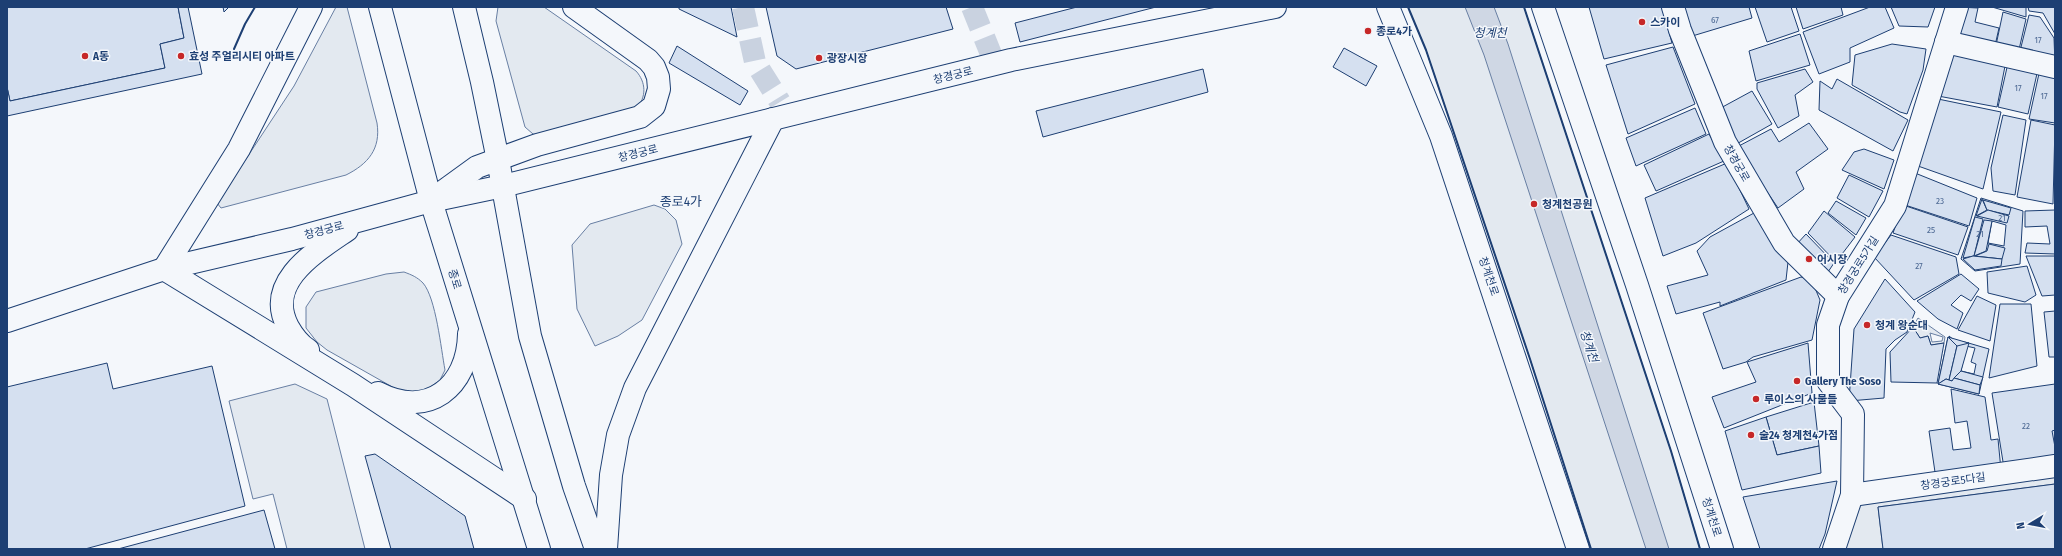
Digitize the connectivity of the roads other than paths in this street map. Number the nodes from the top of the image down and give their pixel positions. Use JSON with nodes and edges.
{"nodes":[{"id":1,"x":311,"y":7,"type":"edge"},
{"id":2,"x":380,"y":7,"type":"edge"},
{"id":3,"x":464,"y":7,"type":"edge"},
{"id":4,"x":476,"y":7,"type":"edge"},
{"id":5,"x":574,"y":7,"type":"edge"},
{"id":6,"x":1275,"y":7,"type":"edge"},
{"id":7,"x":1388,"y":7,"type":"edge"},
{"id":8,"x":1543,"y":7,"type":"edge"},
{"id":9,"x":1673,"y":7,"type":"edge"},
{"id":10,"x":1957,"y":7,"type":"edge"},
{"id":11,"x":1946,"y":42,"type":"junction"},
{"id":12,"x":2055,"y":67,"type":"edge"},
{"id":13,"x":482,"y":82,"type":"junction"},
{"id":14,"x":773,"y":119,"type":"junction"},
{"id":15,"x":498,"y":160,"type":"junction"},
{"id":16,"x":503,"y":186,"type":"junction"},
{"id":17,"x":431,"y":201,"type":"junction"},
{"id":18,"x":360,"y":221,"type":"junction"},
{"id":19,"x":164,"y":269,"type":"junction"},
{"id":20,"x":1838,"y":296,"type":"junction"},
{"id":21,"x":7,"y":321,"type":"edge"},
{"id":22,"x":469,"y":327,"type":"junction"},
{"id":23,"x":2055,"y":466,"type":"edge"},
{"id":24,"x":1852,"y":496,"type":"junction"},
{"id":25,"x":525,"y":499,"type":"junction"},
{"id":26,"x":539,"y":549,"type":"edge"},
{"id":27,"x":596,"y":549,"type":"edge"},
{"id":28,"x":606,"y":549,"type":"edge"},
{"id":29,"x":1578,"y":549,"type":"edge"},
{"id":30,"x":1722,"y":549,"type":"edge"},
{"id":31,"x":1834,"y":549,"type":"edge"}],
"edges":[{"from":1,"to":19,"type":"main road"},
{"from":2,"to":17,"type":"main road","name":"종로"},
{"from":3,"to":13,"type":"main road"},
{"from":4,"to":13,"type":"main road"},
{"from":5,"to":15,"type":"main road"},
{"from":6,"to":14,"type":"main road","name":"창경궁로"},
{"from":7,"to":29,"type":"main road","name":"청계천로"},
{"from":8,"to":30,"type":"main road","name":"청계천로"},
{"from":9,"to":20,"type":"main road","name":"창경궁로"},
{"from":10,"to":11,"type":"main road","name":"창경궁로5가길"},
{"from":11,"to":12,"type":"main road"},
{"from":11,"to":20,"type":"main road","name":"창경궁로5가길"},
{"from":13,"to":15,"type":"main road"},
{"from":14,"to":16,"type":"main road","name":"창경궁로"},
{"from":14,"to":28,"type":"main road"},
{"from":15,"to":16,"type":"main road"},
{"from":15,"to":17,"type":"main road"},
{"from":16,"to":17,"type":"main road","name":"창경궁로"},
{"from":16,"to":27,"type":"main road"},
{"from":17,"to":18,"type":"main road","name":"창경궁로"},
{"from":17,"to":22,"type":"main road","name":"종로"},
{"from":18,"to":19,"type":"main road","name":"창경궁로"},
{"from":18,"to":22,"type":"main road"},
{"from":19,"to":21,"type":"main road","name":"창경궁로"},
{"from":19,"to":25,"type":"main road"},
{"from":20,"to":24,"type":"main road","name":"창경궁로5가길"},
{"from":22,"to":25,"type":"main road","name":"종로"},
{"from":23,"to":24,"type":"main road","name":"창경궁로5다길"},
{"from":24,"to":31,"type":"main road","name":"창경궁로5가길"},
{"from":25,"to":26,"type":"main road","name":"종로"}]}
